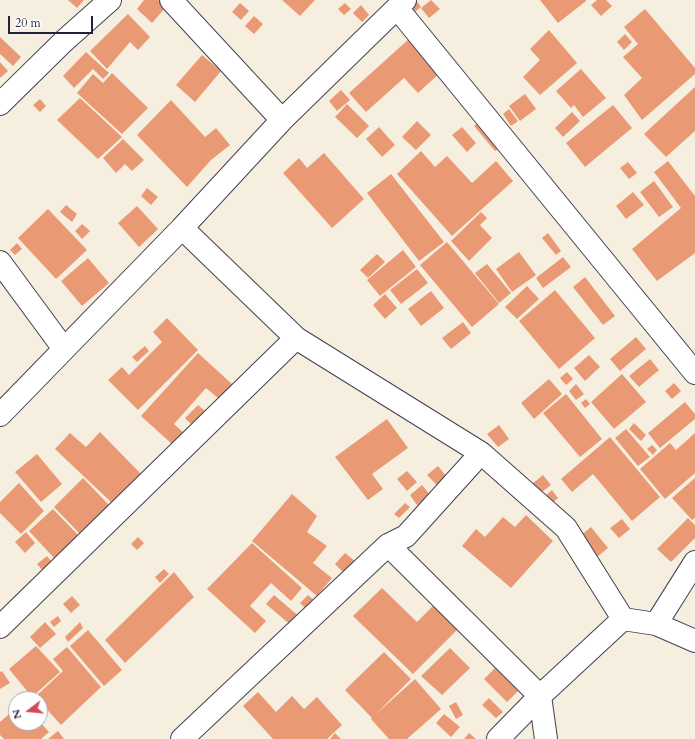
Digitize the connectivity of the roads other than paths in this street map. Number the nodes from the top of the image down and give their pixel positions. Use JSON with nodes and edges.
{"nodes":[{"id":1,"x":110,"y":0,"type":"edge"},
{"id":2,"x":171,"y":0,"type":"edge"},
{"id":3,"x":401,"y":4,"type":"edge"},
{"id":4,"x":0,"y":104,"type":"edge"},
{"id":5,"x":282,"y":120,"type":"junction"},
{"id":6,"x":182,"y":228,"type":"junction"},
{"id":7,"x":0,"y":262,"type":"edge"},
{"id":8,"x":296,"y":338,"type":"junction"},
{"id":9,"x":64,"y":349,"type":"junction"},
{"id":10,"x":695,"y":374,"type":"edge"},
{"id":11,"x":0,"y":415,"type":"edge"},
{"id":12,"x":481,"y":453,"type":"junction"},
{"id":13,"x":388,"y":545,"type":"junction"},
{"id":14,"x":695,"y":562,"type":"edge"},
{"id":15,"x":623,"y":618,"type":"junction"},
{"id":16,"x":656,"y":624,"type":"junction"},
{"id":17,"x":0,"y":627,"type":"edge"},
{"id":18,"x":695,"y":641,"type":"edge"},
{"id":19,"x":540,"y":696,"type":"junction"},
{"id":20,"x":182,"y":739,"type":"edge"},
{"id":21,"x":498,"y":739,"type":"edge"},
{"id":22,"x":546,"y":739,"type":"edge"}],
"edges":[{"from":1,"to":4,"type":"street"},
{"from":2,"to":5,"type":"street"},
{"from":3,"to":5,"type":"street"},
{"from":3,"to":10,"type":"street"},
{"from":5,"to":6,"type":"street"},
{"from":6,"to":8,"type":"street"},
{"from":6,"to":9,"type":"street"},
{"from":7,"to":9,"type":"street"},
{"from":8,"to":12,"type":"street"},
{"from":8,"to":17,"type":"street"},
{"from":9,"to":11,"type":"street"},
{"from":12,"to":13,"type":"street"},
{"from":12,"to":15,"type":"street"},
{"from":13,"to":19,"type":"street"},
{"from":13,"to":20,"type":"street"},
{"from":14,"to":16,"type":"street"},
{"from":15,"to":16,"type":"street"},
{"from":15,"to":19,"type":"street"},
{"from":16,"to":18,"type":"street"},
{"from":19,"to":21,"type":"street"},
{"from":19,"to":22,"type":"street"}]}
